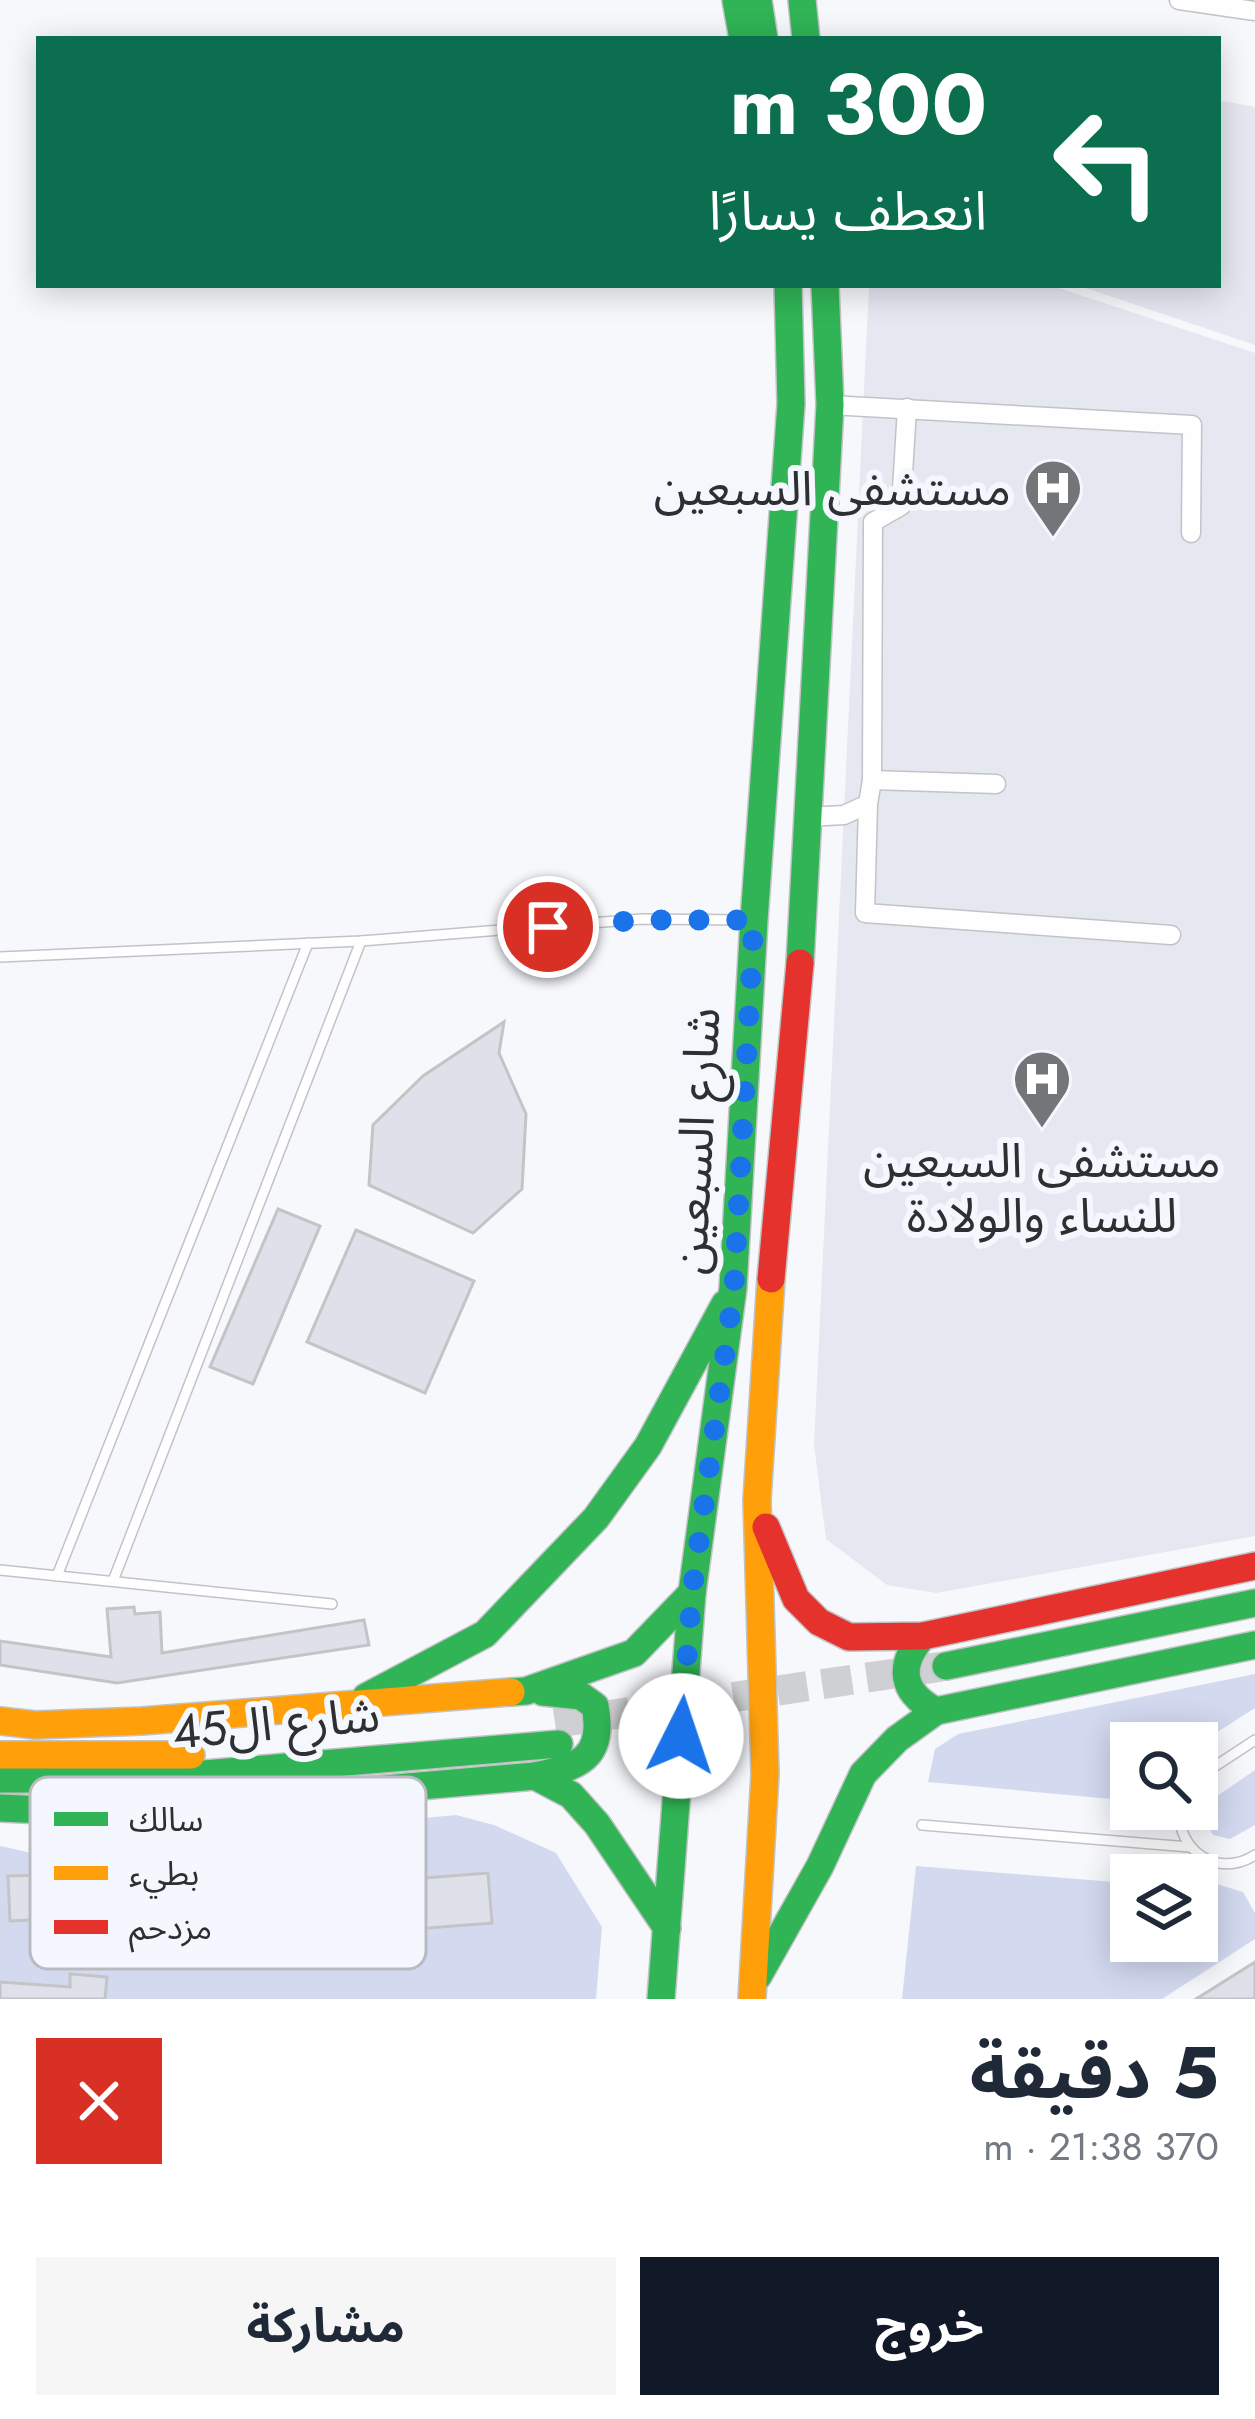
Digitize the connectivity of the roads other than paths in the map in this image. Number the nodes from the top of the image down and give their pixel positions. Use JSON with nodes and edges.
{"nodes":[{"id":1,"x":736,"y":0,"type":"edge"},
{"id":2,"x":758,"y":0,"type":"edge"},
{"id":3,"x":778,"y":0,"type":"edge"},
{"id":4,"x":802,"y":0,"type":"edge"},
{"id":5,"x":1179,"y":0,"type":"edge"},
{"id":6,"x":1255,"y":11,"type":"edge"},
{"id":7,"x":742,"y":36,"type":"edge"},
{"id":8,"x":764,"y":36,"type":"edge"},
{"id":9,"x":784,"y":36,"type":"edge"},
{"id":10,"x":806,"y":36,"type":"edge"},
{"id":11,"x":788,"y":288,"type":"edge"},
{"id":12,"x":825,"y":288,"type":"edge"},
{"id":13,"x":830,"y":405,"type":"junction"},
{"id":14,"x":907,"y":408,"type":"junction"},
{"id":15,"x":1191,"y":533,"type":"dead end"},
{"id":16,"x":872,"y":780,"type":"junction"},
{"id":17,"x":996,"y":784,"type":"dead end"},
{"id":18,"x":868,"y":804,"type":"junction"},
{"id":19,"x":808,"y":817,"type":"junction"},
{"id":20,"x":754,"y":920,"type":"junction"},
{"id":21,"x":1171,"y":935,"type":"dead end"},
{"id":22,"x":361,"y":941,"type":"junction"},
{"id":23,"x":308,"y":943,"type":"junction"},
{"id":24,"x":0,"y":957,"type":"edge"},
{"id":25,"x":734,"y":1288,"type":"junction"},
{"id":26,"x":758,"y":1499,"type":"junction"},
{"id":27,"x":1255,"y":1566,"type":"edge"},
{"id":28,"x":0,"y":1570,"type":"edge"},
{"id":29,"x":57,"y":1576,"type":"junction"},
{"id":30,"x":112,"y":1581,"type":"junction"},
{"id":31,"x":692,"y":1593,"type":"junction"},
{"id":32,"x":1255,"y":1603,"type":"edge"},
{"id":33,"x":332,"y":1604,"type":"dead end"},
{"id":34,"x":1255,"y":1619,"type":"edge"},
{"id":35,"x":923,"y":1636,"type":"junction"},
{"id":36,"x":1255,"y":1645,"type":"edge"},
{"id":37,"x":944,"y":1688,"type":"junction"},
{"id":38,"x":526,"y":1691,"type":"junction"},
{"id":39,"x":344,"y":1706,"type":"junction"},
{"id":40,"x":0,"y":1721,"type":"edge"},
{"id":41,"x":1255,"y":1740,"type":"edge"},
{"id":42,"x":0,"y":1755,"type":"edge"},
{"id":43,"x":1218,"y":1764,"type":"edge"},
{"id":44,"x":535,"y":1776,"type":"junction"},
{"id":45,"x":179,"y":1777,"type":"edge"},
{"id":46,"x":0,"y":1779,"type":"edge"},
{"id":47,"x":30,"y":1779,"type":"edge"},
{"id":48,"x":426,"y":1785,"type":"edge"},
{"id":49,"x":0,"y":1808,"type":"edge"},
{"id":50,"x":30,"y":1809,"type":"edge"},
{"id":51,"x":922,"y":1825,"type":"dead end"},
{"id":52,"x":1181,"y":1830,"type":"edge"},
{"id":53,"x":1189,"y":1847,"type":"junction"},
{"id":54,"x":1255,"y":1855,"type":"edge"},
{"id":55,"x":667,"y":1928,"type":"junction"},
{"id":56,"x":752,"y":1993,"type":"edge"},
{"id":57,"x":661,"y":1999,"type":"edge"}],
"edges":[{"from":1,"to":7,"type":"main road"},
{"from":2,"to":8,"type":"main road"},
{"from":3,"to":9,"type":"main road"},
{"from":4,"to":10,"type":"main road"},
{"from":5,"to":6,"type":"street"},
{"from":11,"to":20,"type":"main road","name":"شارع السبعين"},
{"from":12,"to":13,"type":"main road","name":"شارع السبعين"},
{"from":13,"to":14,"type":"street"},
{"from":13,"to":19,"type":"main road","name":"شارع السبعين"},
{"from":14,"to":15,"type":"street"},
{"from":14,"to":16,"type":"street"},
{"from":16,"to":17,"type":"street"},
{"from":16,"to":18,"type":"street"},
{"from":18,"to":19,"type":"street"},
{"from":18,"to":21,"type":"street"},
{"from":19,"to":26,"type":"main road","name":"شارع السبعين"},
{"from":20,"to":22,"type":"lane"},
{"from":20,"to":25,"type":"main road","name":"شارع السبعين"},
{"from":22,"to":23,"type":"lane"},
{"from":22,"to":30,"type":"lane"},
{"from":23,"to":24,"type":"lane"},
{"from":23,"to":29,"type":"lane"},
{"from":25,"to":31,"type":"main road","name":"شارع السبعين"},
{"from":25,"to":39,"type":"main road"},
{"from":26,"to":35,"type":"main road"},
{"from":26,"to":56,"type":"main road","name":"شارع السبعين"},
{"from":27,"to":35,"type":"main road"},
{"from":28,"to":29,"type":"lane"},
{"from":29,"to":30,"type":"lane"},
{"from":30,"to":33,"type":"lane"},
{"from":31,"to":38,"type":"main road"},
{"from":31,"to":55,"type":"main road","name":"شارع السبعين"},
{"from":32,"to":37,"type":"main road"},
{"from":34,"to":37,"type":"main road"},
{"from":35,"to":37,"type":"main road"},
{"from":36,"to":37,"type":"main road"},
{"from":37,"to":56,"type":"main road"},
{"from":38,"to":39,"type":"main road"},
{"from":38,"to":44,"type":"main road"},
{"from":39,"to":40,"type":"main road"},
{"from":41,"to":43,"type":"lane"},
{"from":42,"to":45,"type":"main road","name":"شارع ال45"},
{"from":44,"to":48,"type":"main road"},
{"from":44,"to":55,"type":"main road"},
{"from":46,"to":47,"type":"main road","name":"شارع ال45"},
{"from":49,"to":50,"type":"main road"},
{"from":51,"to":53,"type":"lane"},
{"from":52,"to":53,"type":"lane"},
{"from":53,"to":54,"type":"lane"},
{"from":55,"to":57,"type":"main road","name":"شارع السبعين"}]}
